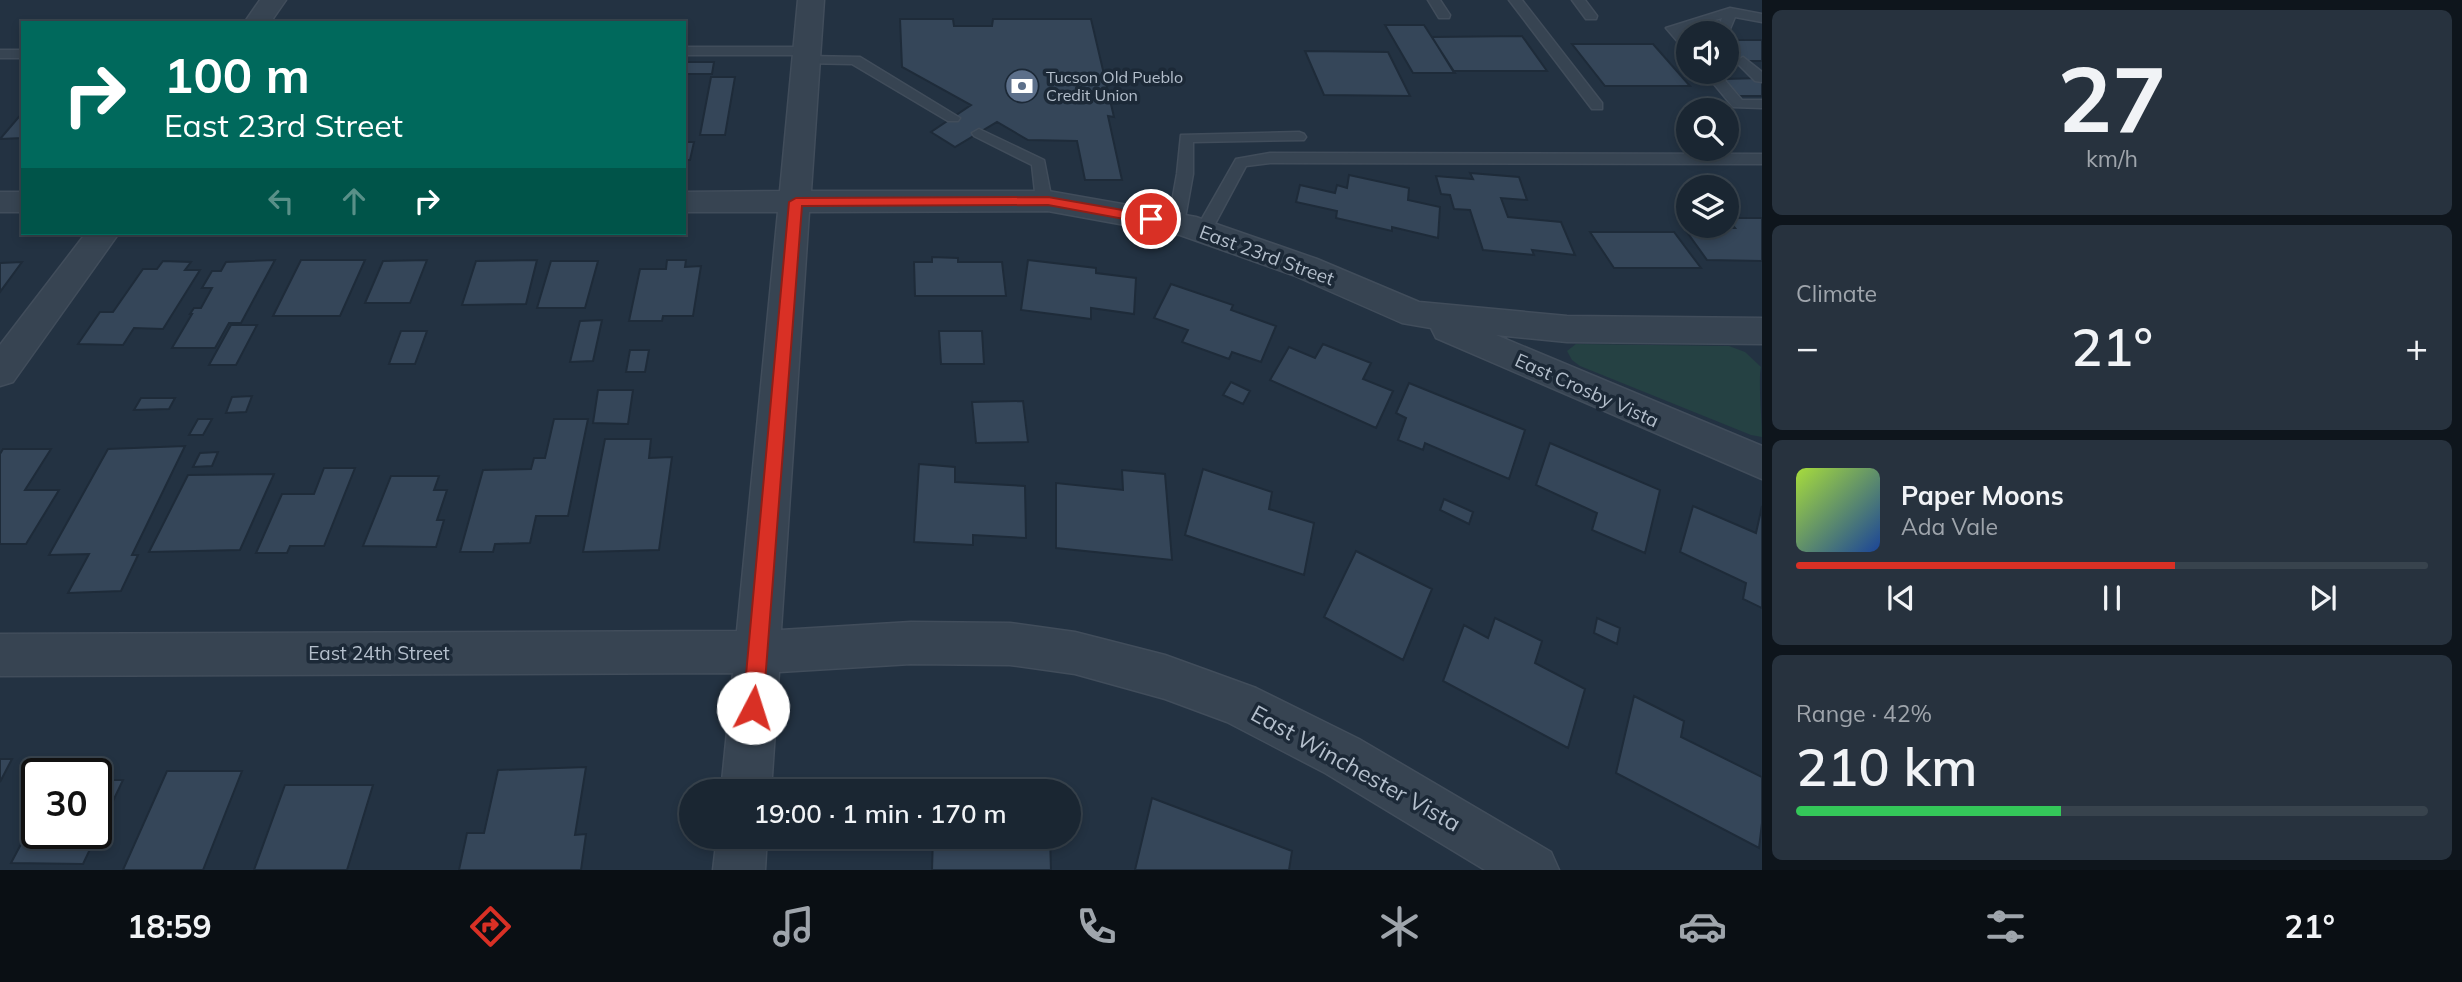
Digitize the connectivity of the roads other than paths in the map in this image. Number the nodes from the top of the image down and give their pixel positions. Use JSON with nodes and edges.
{"nodes":[{"id":1,"x":273,"y":0,"type":"edge"},
{"id":2,"x":811,"y":0,"type":"edge"},
{"id":3,"x":1434,"y":0,"type":"edge"},
{"id":4,"x":1515,"y":0,"type":"edge"},
{"id":5,"x":1578,"y":0,"type":"edge"},
{"id":6,"x":1718,"y":0,"type":"edge"},
{"id":7,"x":1730,"y":12,"type":"junction"},
{"id":8,"x":1444,"y":15,"type":"dead end"},
{"id":9,"x":1591,"y":16,"type":"dead end"},
{"id":10,"x":1762,"y":18,"type":"edge"},
{"id":11,"x":258,"y":21,"type":"edge"},
{"id":12,"x":1698,"y":21,"type":"edge"},
{"id":13,"x":1727,"y":21,"type":"edge"},
{"id":14,"x":1762,"y":25,"type":"edge"},
{"id":15,"x":686,"y":51,"type":"edge"},
{"id":16,"x":0,"y":54,"type":"edge"},
{"id":17,"x":21,"y":54,"type":"edge"},
{"id":18,"x":806,"y":55,"type":"junction"},
{"id":19,"x":1743,"y":61,"type":"dead end"},
{"id":20,"x":1760,"y":78,"type":"edge"},
{"id":21,"x":1721,"y":84,"type":"edge"},
{"id":22,"x":1762,"y":104,"type":"edge"},
{"id":23,"x":1597,"y":107,"type":"dead end"},
{"id":24,"x":953,"y":118,"type":"dead end"},
{"id":25,"x":979,"y":133,"type":"dead end"},
{"id":26,"x":1299,"y":137,"type":"dead end"},
{"id":27,"x":1762,"y":159,"type":"edge"},
{"id":28,"x":0,"y":201,"type":"edge"},
{"id":29,"x":1044,"y":201,"type":"junction"},
{"id":30,"x":21,"y":202,"type":"edge"},
{"id":31,"x":686,"y":202,"type":"edge"},
{"id":32,"x":796,"y":202,"type":"junction"},
{"id":33,"x":1190,"y":228,"type":"junction"},
{"id":34,"x":102,"y":235,"type":"edge"},
{"id":35,"x":1414,"y":314,"type":"junction"},
{"id":36,"x":1762,"y":331,"type":"edge"},
{"id":37,"x":0,"y":372,"type":"edge"},
{"id":38,"x":1762,"y":463,"type":"edge"},
{"id":39,"x":758,"y":652,"type":"junction"},
{"id":40,"x":0,"y":655,"type":"edge"},
{"id":41,"x":747,"y":779,"type":"edge"},
{"id":42,"x":741,"y":849,"type":"edge"},
{"id":43,"x":739,"y":870,"type":"edge"},
{"id":44,"x":1533,"y":870,"type":"edge"}],
"edges":[{"from":1,"to":11,"type":"street"},
{"from":2,"to":18,"type":"street"},
{"from":3,"to":8,"type":"lane"},
{"from":4,"to":23,"type":"lane"},
{"from":5,"to":9,"type":"lane"},
{"from":6,"to":7,"type":"lane"},
{"from":7,"to":10,"type":"lane"},
{"from":7,"to":12,"type":"lane"},
{"from":7,"to":13,"type":"lane"},
{"from":7,"to":14,"type":"lane"},
{"from":15,"to":18,"type":"lane"},
{"from":16,"to":17,"type":"lane"},
{"from":18,"to":24,"type":"lane"},
{"from":18,"to":32,"type":"street"},
{"from":19,"to":20,"type":"lane"},
{"from":21,"to":22,"type":"lane"},
{"from":25,"to":29,"type":"lane"},
{"from":26,"to":33,"type":"lane"},
{"from":27,"to":33,"type":"lane"},
{"from":28,"to":30,"type":"street"},
{"from":29,"to":32,"type":"street","name":"East 23rd Street"},
{"from":29,"to":33,"type":"street","name":"East 23rd Street"},
{"from":31,"to":32,"type":"street","name":"East 23rd Street"},
{"from":32,"to":39,"type":"street"},
{"from":33,"to":35,"type":"street","name":"East 23rd Street"},
{"from":34,"to":37,"type":"street"},
{"from":35,"to":36,"type":"street","name":"East 23rd Street"},
{"from":35,"to":38,"type":"street","name":"East Crosby Vista"},
{"from":39,"to":40,"type":"street","name":"East 24th Street"},
{"from":39,"to":41,"type":"street"},
{"from":39,"to":44,"type":"street","name":"East Winchester Vista"},
{"from":42,"to":43,"type":"street"}]}
